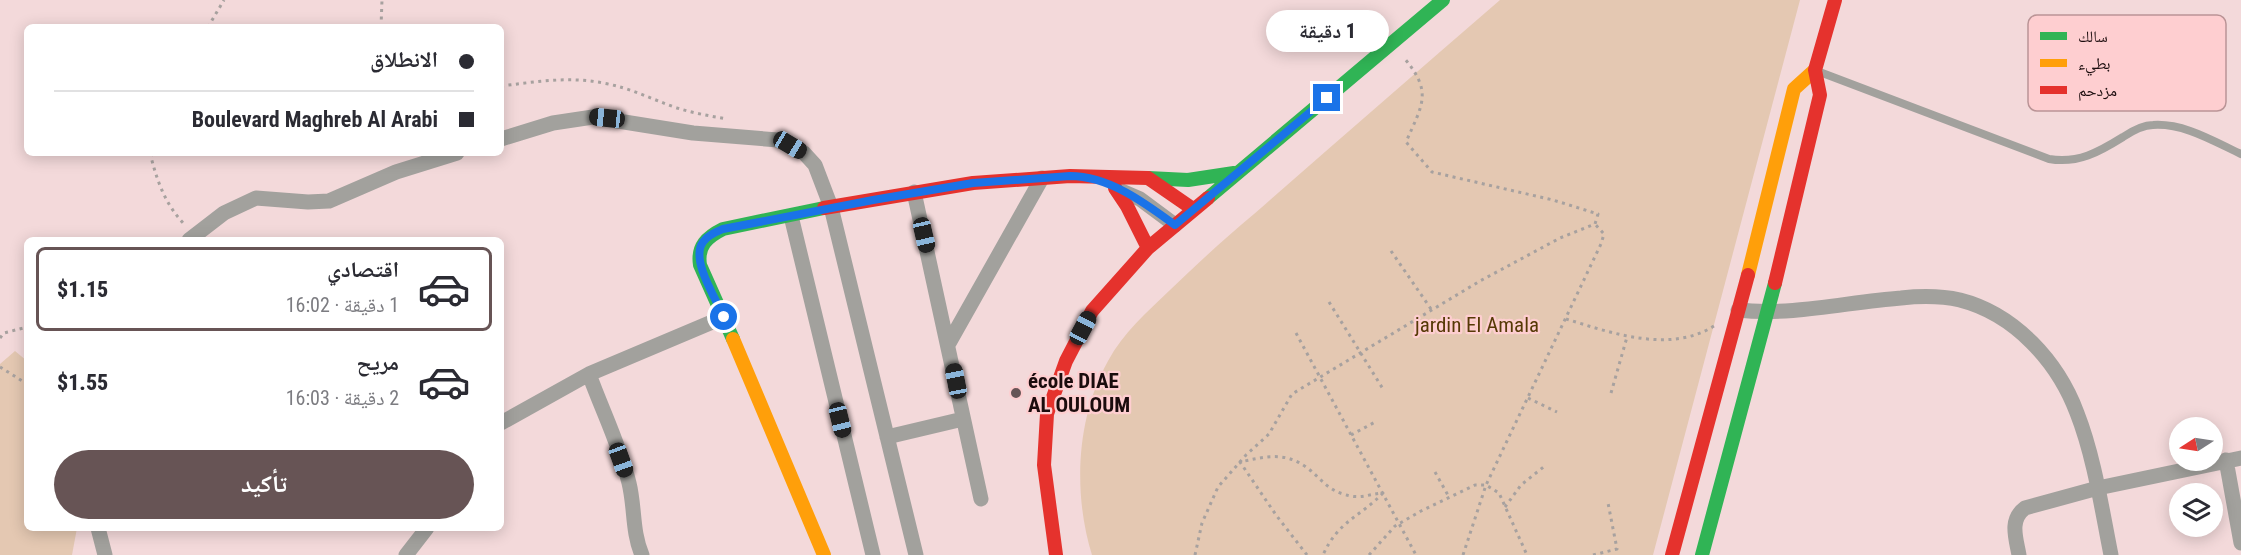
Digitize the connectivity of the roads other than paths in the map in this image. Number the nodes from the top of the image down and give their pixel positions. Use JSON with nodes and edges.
{"nodes":[{"id":1,"x":1443,"y":0,"type":"edge"},
{"id":2,"x":1835,"y":0,"type":"edge"},
{"id":3,"x":1815,"y":70,"type":"junction"},
{"id":4,"x":504,"y":138,"type":"edge"},
{"id":5,"x":2241,"y":154,"type":"edge"},
{"id":6,"x":447,"y":156,"type":"edge"},
{"id":7,"x":1236,"y":173,"type":"junction"},
{"id":8,"x":1082,"y":176,"type":"junction"},
{"id":9,"x":1042,"y":178,"type":"junction"},
{"id":10,"x":1148,"y":178,"type":"junction"},
{"id":11,"x":1115,"y":188,"type":"junction"},
{"id":12,"x":914,"y":192,"type":"junction"},
{"id":13,"x":831,"y":207,"type":"junction"},
{"id":14,"x":1193,"y":209,"type":"junction"},
{"id":15,"x":791,"y":216,"type":"junction"},
{"id":16,"x":1175,"y":225,"type":"junction"},
{"id":17,"x":192,"y":237,"type":"edge"},
{"id":18,"x":1148,"y":248,"type":"junction"},
{"id":19,"x":1738,"y":310,"type":"junction"},
{"id":20,"x":1768,"y":313,"type":"junction"},
{"id":21,"x":724,"y":317,"type":"junction"},
{"id":22,"x":949,"y":343,"type":"junction"},
{"id":23,"x":589,"y":374,"type":"junction"},
{"id":24,"x":963,"y":419,"type":"junction"},
{"id":25,"x":504,"y":421,"type":"edge"},
{"id":26,"x":887,"y":437,"type":"junction"},
{"id":27,"x":2234,"y":459,"type":"edge"},
{"id":28,"x":2098,"y":488,"type":"junction"},
{"id":29,"x":981,"y":499,"type":"dead end"},
{"id":30,"x":1698,"y":517,"type":"junction"},
{"id":31,"x":99,"y":531,"type":"edge"},
{"id":32,"x":425,"y":531,"type":"edge"},
{"id":33,"x":2241,"y":543,"type":"edge"},
{"id":34,"x":105,"y":555,"type":"edge"},
{"id":35,"x":406,"y":555,"type":"edge"},
{"id":36,"x":642,"y":555,"type":"edge"},
{"id":37,"x":824,"y":555,"type":"edge"},
{"id":38,"x":873,"y":555,"type":"edge"},
{"id":39,"x":916,"y":555,"type":"edge"},
{"id":40,"x":1056,"y":555,"type":"edge"},
{"id":41,"x":1672,"y":555,"type":"edge"},
{"id":42,"x":1702,"y":555,"type":"edge"},
{"id":43,"x":2019,"y":555,"type":"edge"},
{"id":44,"x":2111,"y":555,"type":"edge"}],
"edges":[{"from":1,"to":7,"type":"street"},
{"from":2,"to":3,"type":"street"},
{"from":3,"to":5,"type":"lane"},
{"from":3,"to":19,"type":"street"},
{"from":3,"to":20,"type":"street"},
{"from":4,"to":13,"type":"street"},
{"from":6,"to":17,"type":"street"},
{"from":7,"to":10,"type":"street"},
{"from":7,"to":14,"type":"street"},
{"from":8,"to":9,"type":"street"},
{"from":8,"to":10,"type":"street"},
{"from":8,"to":11,"type":"street"},
{"from":9,"to":12,"type":"street"},
{"from":9,"to":22,"type":"street"},
{"from":10,"to":14,"type":"street"},
{"from":11,"to":16,"type":"street"},
{"from":11,"to":18,"type":"street"},
{"from":12,"to":13,"type":"street"},
{"from":12,"to":22,"type":"street"},
{"from":13,"to":15,"type":"street"},
{"from":13,"to":26,"type":"street"},
{"from":14,"to":16,"type":"street"},
{"from":15,"to":21,"type":"street"},
{"from":15,"to":38,"type":"street"},
{"from":16,"to":18,"type":"street"},
{"from":18,"to":40,"type":"street"},
{"from":19,"to":20,"type":"street"},
{"from":19,"to":30,"type":"street"},
{"from":20,"to":28,"type":"street"},
{"from":20,"to":30,"type":"street"},
{"from":21,"to":23,"type":"street"},
{"from":21,"to":37,"type":"street"},
{"from":22,"to":24,"type":"street"},
{"from":23,"to":25,"type":"street"},
{"from":23,"to":36,"type":"street"},
{"from":24,"to":26,"type":"street"},
{"from":24,"to":29,"type":"street"},
{"from":26,"to":39,"type":"street"},
{"from":27,"to":28,"type":"street"},
{"from":27,"to":33,"type":"street"},
{"from":28,"to":43,"type":"street"},
{"from":28,"to":44,"type":"street"},
{"from":30,"to":41,"type":"street"},
{"from":30,"to":42,"type":"street"},
{"from":31,"to":34,"type":"street"},
{"from":32,"to":35,"type":"street"}]}
